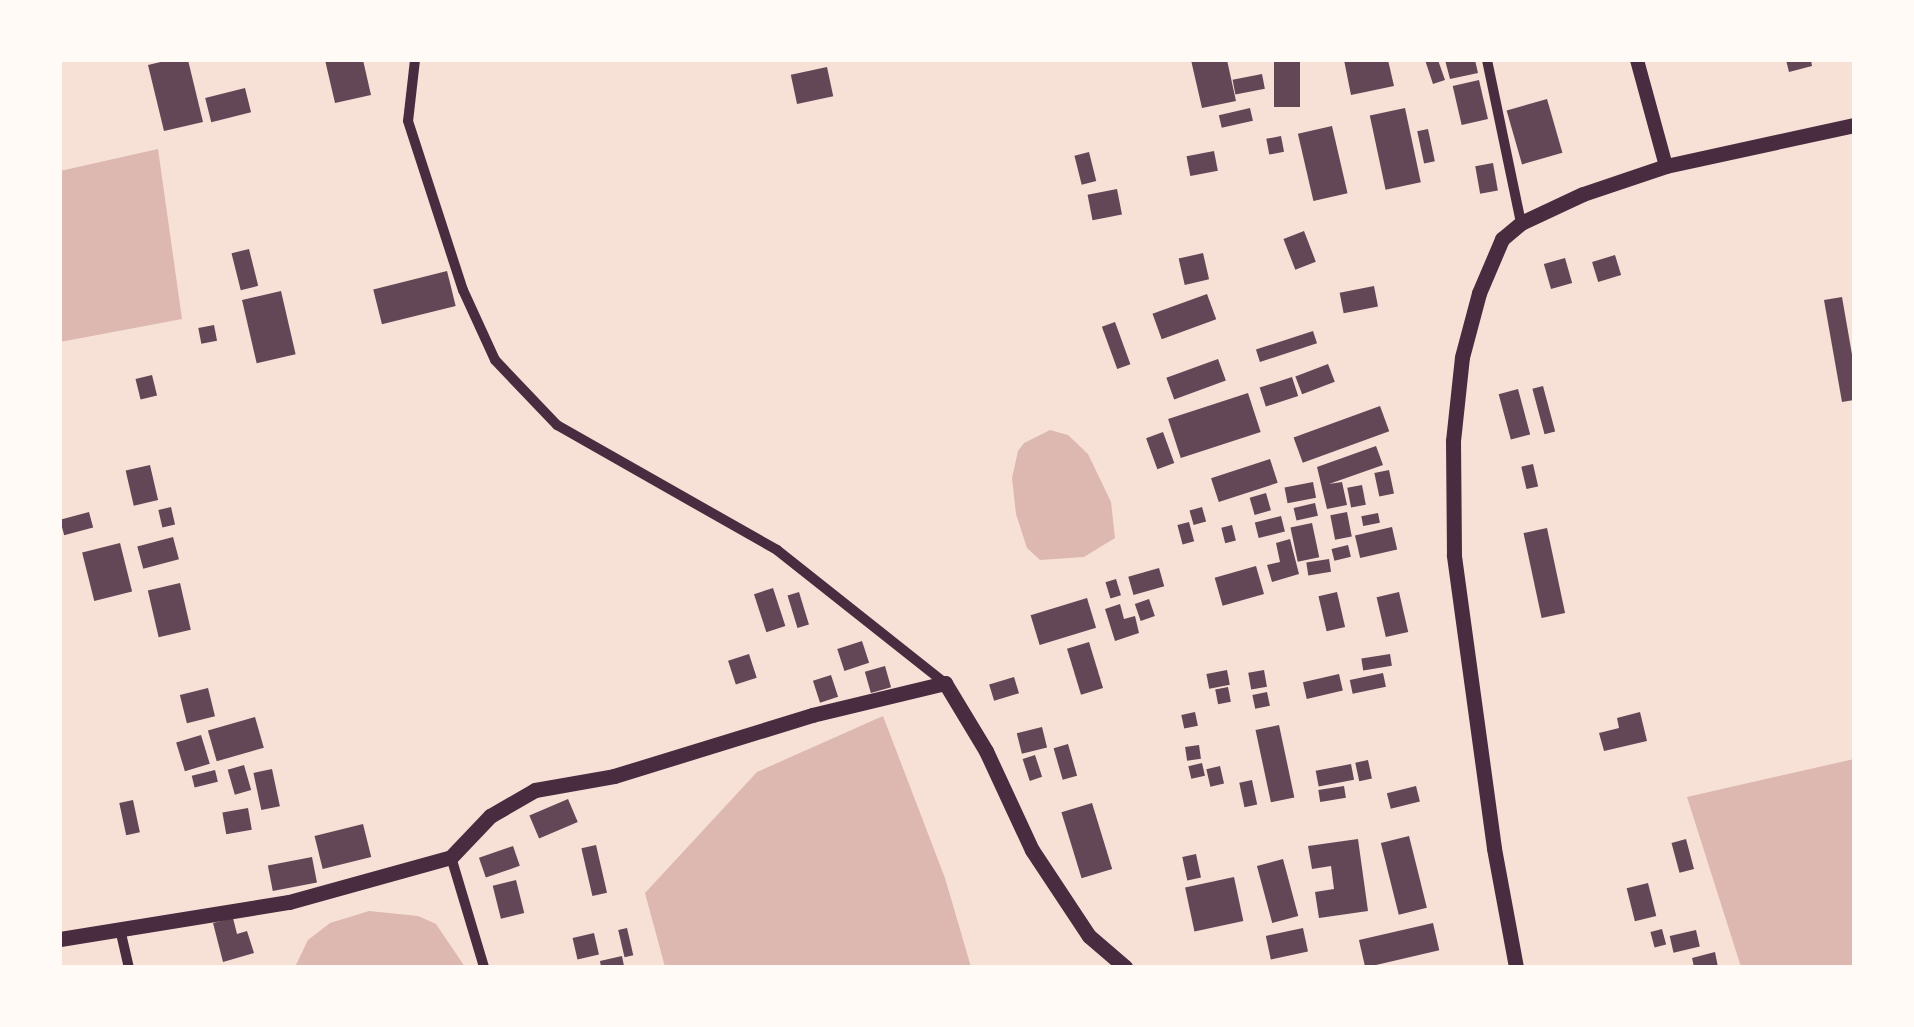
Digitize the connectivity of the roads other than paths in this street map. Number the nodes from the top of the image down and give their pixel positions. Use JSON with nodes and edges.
{"nodes":[{"id":1,"x":415,"y":60,"type":"edge"},
{"id":2,"x":1487,"y":60,"type":"edge"},
{"id":3,"x":1637,"y":60,"type":"edge"},
{"id":4,"x":1854,"y":125,"type":"edge"},
{"id":5,"x":1666,"y":166,"type":"junction"},
{"id":6,"x":1522,"y":223,"type":"junction"},
{"id":7,"x":945,"y":683,"type":"junction"},
{"id":8,"x":451,"y":857,"type":"junction"},
{"id":9,"x":120,"y":929,"type":"junction"},
{"id":10,"x":60,"y":939,"type":"edge"},
{"id":11,"x":130,"y":967,"type":"edge"},
{"id":12,"x":484,"y":967,"type":"edge"},
{"id":13,"x":1125,"y":967,"type":"edge"},
{"id":14,"x":1516,"y":967,"type":"edge"}],
"edges":[{"from":1,"to":7,"type":"street"},
{"from":2,"to":6,"type":"street"},
{"from":3,"to":5,"type":"street"},
{"from":4,"to":5,"type":"main road"},
{"from":5,"to":6,"type":"main road"},
{"from":6,"to":14,"type":"main road"},
{"from":7,"to":8,"type":"main road"},
{"from":7,"to":13,"type":"main road"},
{"from":8,"to":9,"type":"main road"},
{"from":8,"to":12,"type":"street"},
{"from":9,"to":10,"type":"main road"},
{"from":9,"to":11,"type":"street"}]}
